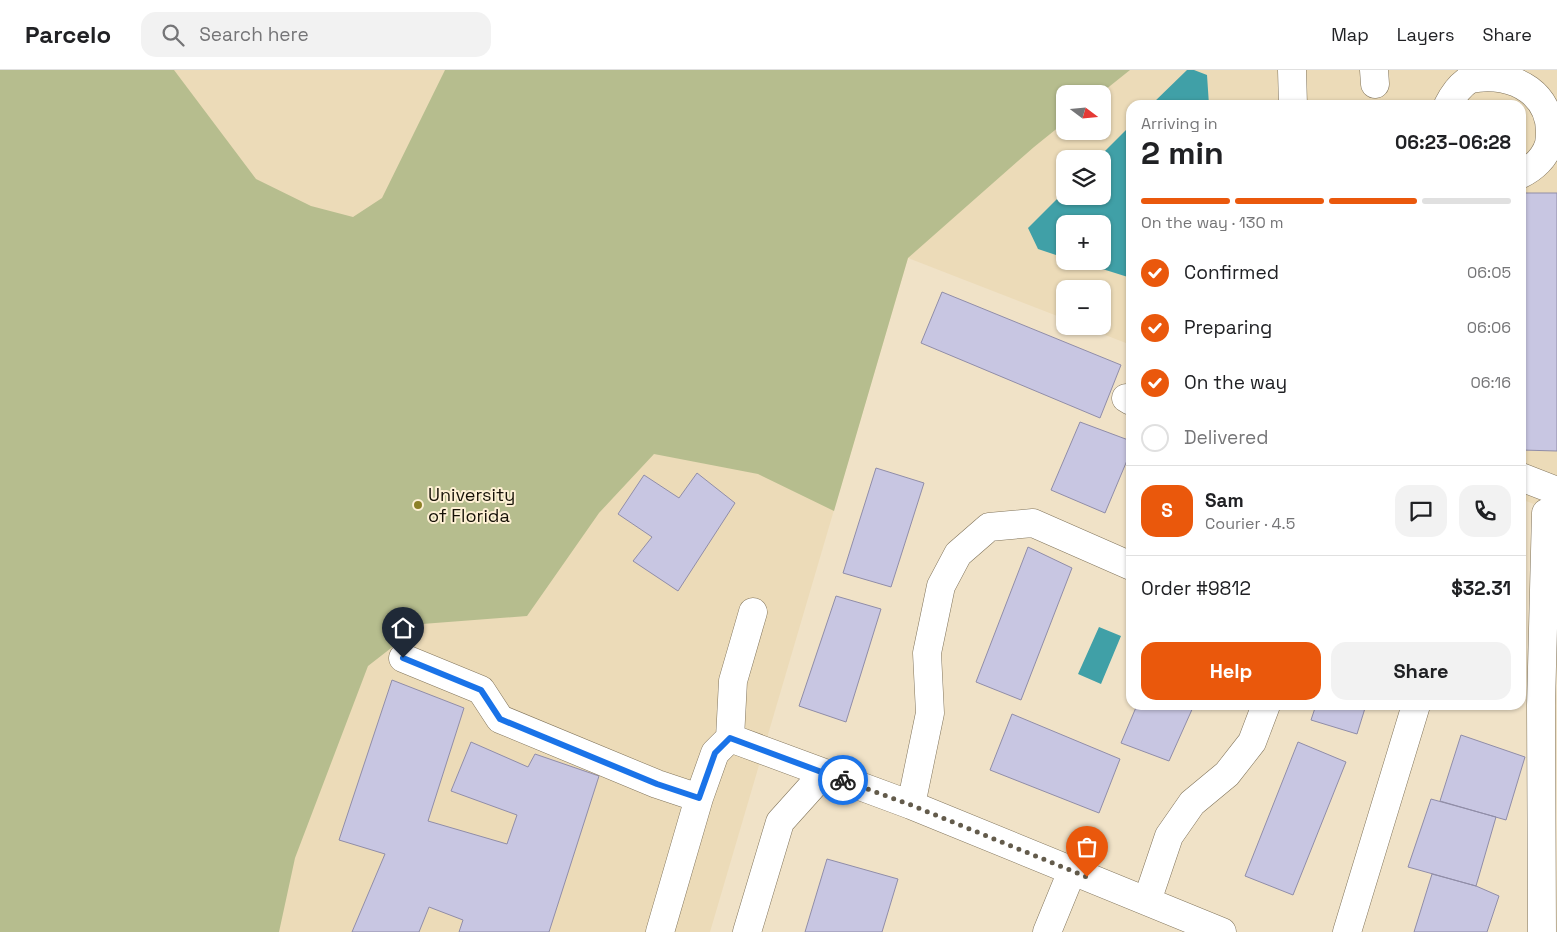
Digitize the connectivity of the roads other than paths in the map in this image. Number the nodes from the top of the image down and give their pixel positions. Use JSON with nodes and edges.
{"nodes":[{"id":1,"x":1292,"y":70,"type":"edge"},
{"id":2,"x":1468,"y":74,"type":"edge"},
{"id":3,"x":1539,"y":78,"type":"edge"},
{"id":4,"x":1293,"y":100,"type":"edge"},
{"id":5,"x":1451,"y":100,"type":"edge"},
{"id":6,"x":1554,"y":110,"type":"edge"},
{"id":7,"x":1540,"y":164,"type":"edge"},
{"id":8,"x":1526,"y":481,"type":"edge"},
{"id":9,"x":1552,"y":502,"type":"edge"},
{"id":10,"x":1126,"y":564,"type":"edge"},
{"id":11,"x":753,"y":612,"type":"dead end"},
{"id":12,"x":403,"y":658,"type":"dead end"},
{"id":13,"x":1264,"y":710,"type":"edge"},
{"id":14,"x":1414,"y":710,"type":"edge"},
{"id":15,"x":730,"y":738,"type":"junction"},
{"id":16,"x":824,"y":773,"type":"junction"},
{"id":17,"x":699,"y":798,"type":"junction"},
{"id":18,"x":911,"y":805,"type":"junction"},
{"id":19,"x":1072,"y":871,"type":"junction"},
{"id":20,"x":1147,"y":901,"type":"junction"},
{"id":21,"x":660,"y":932,"type":"edge"},
{"id":22,"x":747,"y":932,"type":"edge"},
{"id":23,"x":1047,"y":932,"type":"edge"},
{"id":24,"x":1222,"y":932,"type":"edge"},
{"id":25,"x":1347,"y":932,"type":"edge"},
{"id":26,"x":1542,"y":932,"type":"edge"}],
"edges":[{"from":1,"to":4,"type":"street"},
{"from":2,"to":3,"type":"street"},
{"from":2,"to":5,"type":"street"},
{"from":3,"to":6,"type":"street"},
{"from":6,"to":7,"type":"street"},
{"from":8,"to":9,"type":"street"},
{"from":9,"to":26,"type":"street"},
{"from":10,"to":18,"type":"street"},
{"from":11,"to":15,"type":"street"},
{"from":12,"to":17,"type":"street"},
{"from":13,"to":20,"type":"street"},
{"from":14,"to":25,"type":"street"},
{"from":15,"to":16,"type":"street"},
{"from":15,"to":17,"type":"street"},
{"from":16,"to":18,"type":"street"},
{"from":16,"to":22,"type":"street"},
{"from":17,"to":21,"type":"street"},
{"from":18,"to":19,"type":"street"},
{"from":19,"to":20,"type":"street"},
{"from":19,"to":23,"type":"street"},
{"from":20,"to":24,"type":"street"}]}
